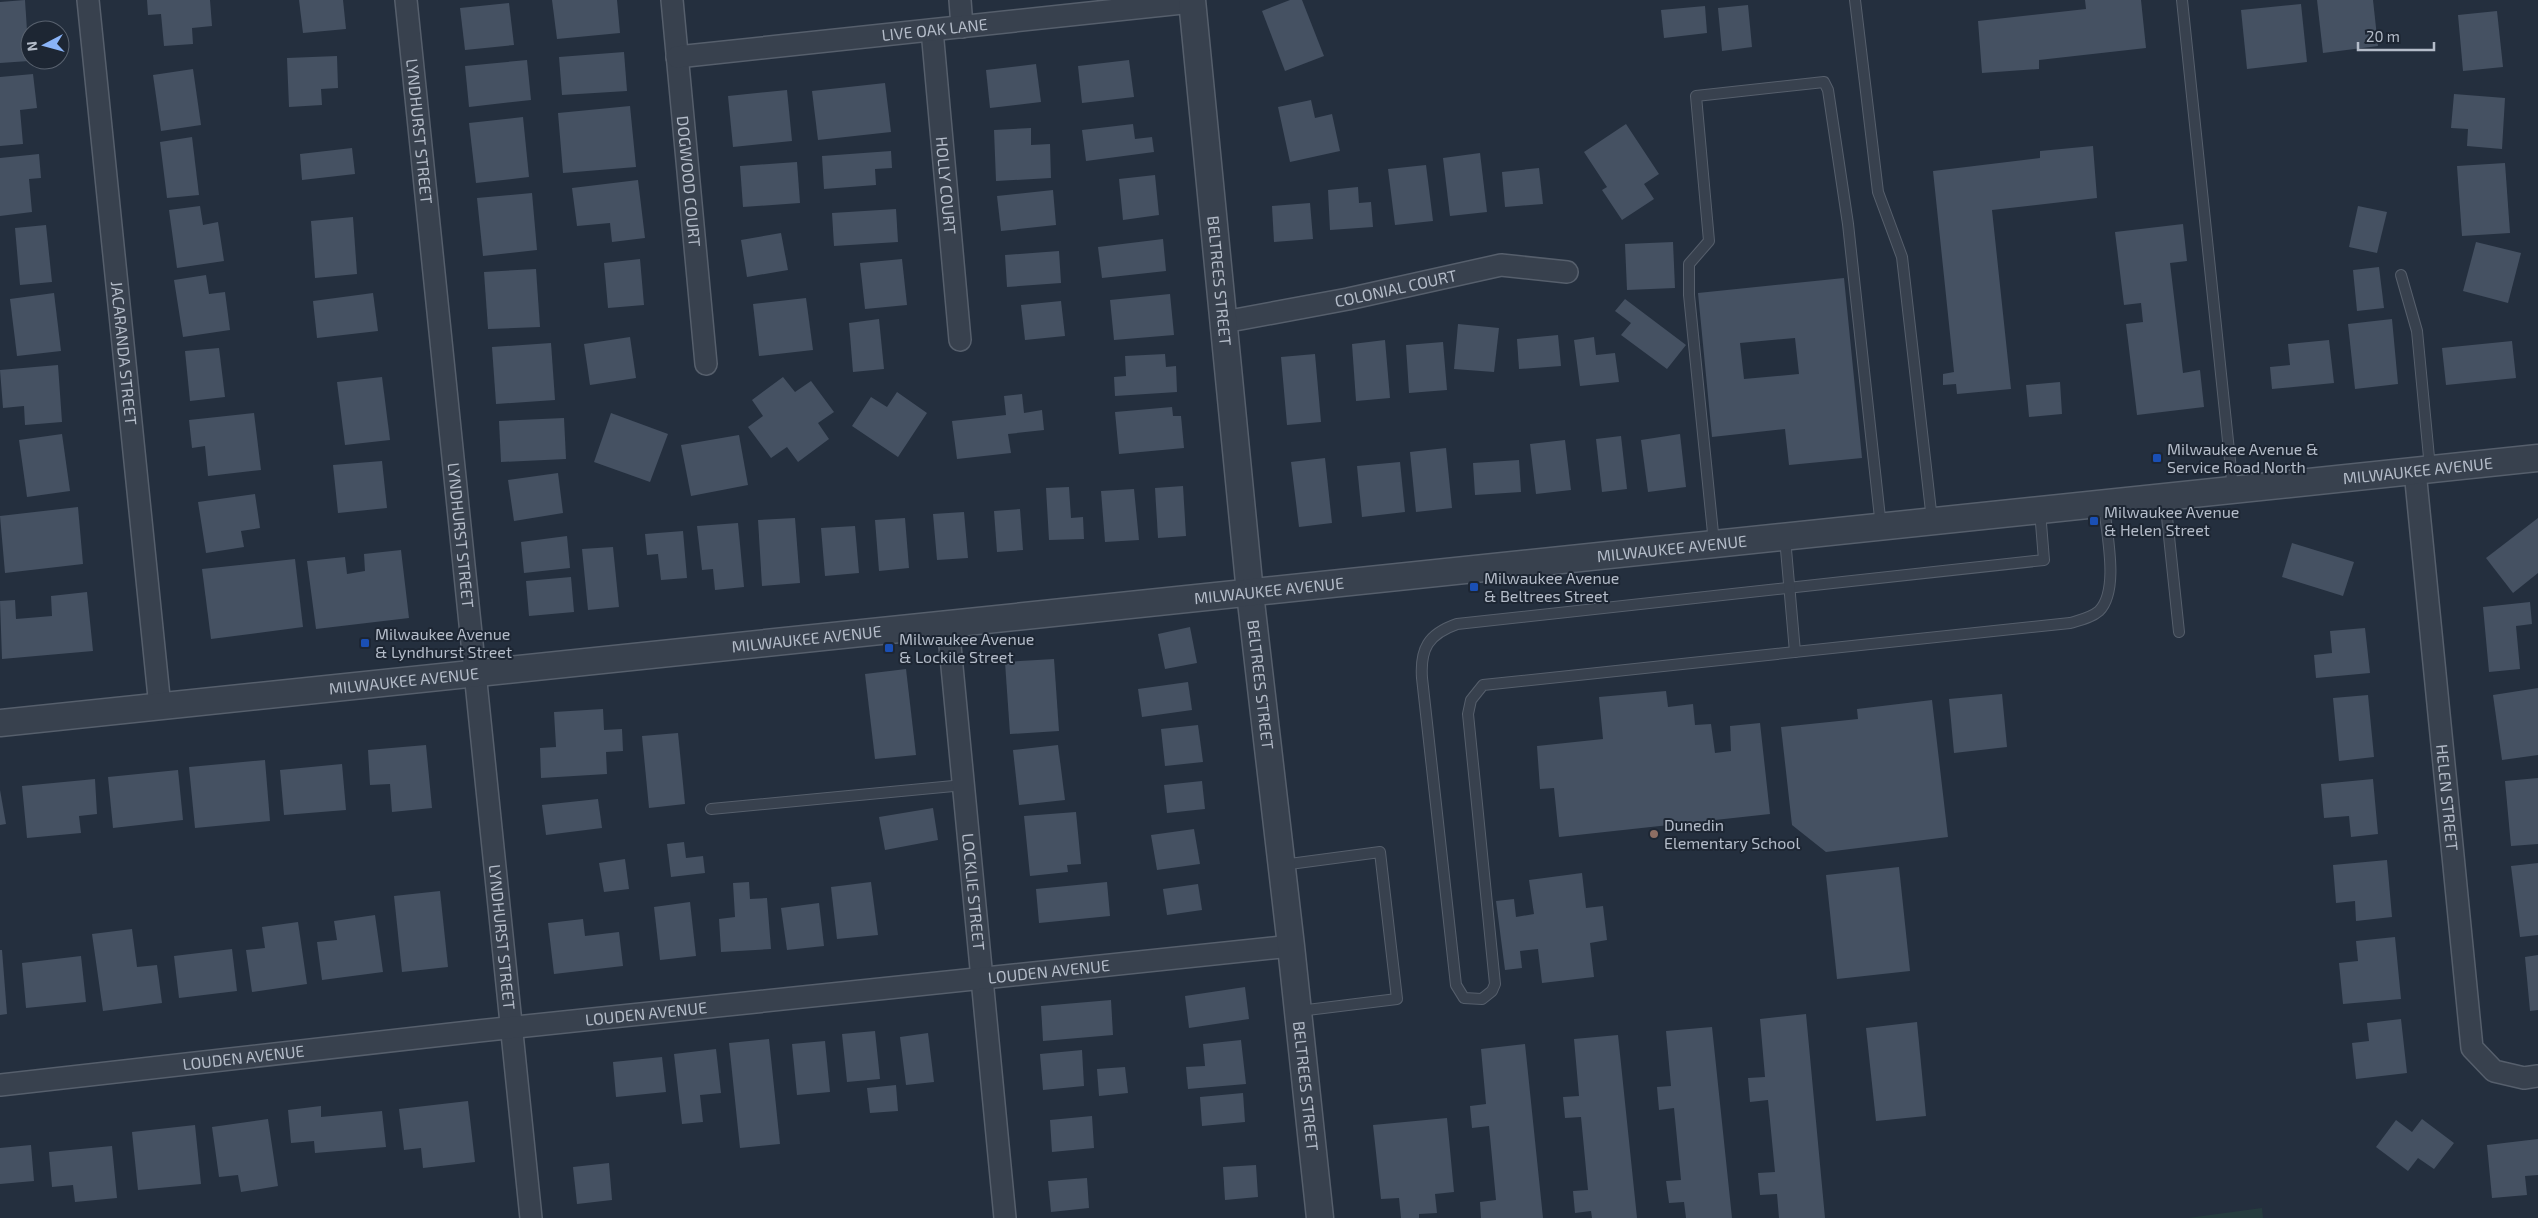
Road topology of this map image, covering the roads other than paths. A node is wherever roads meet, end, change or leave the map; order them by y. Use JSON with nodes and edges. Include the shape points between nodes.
{"nodes":[{"id":1,"x":88,"y":0,"type":"edge"},
{"id":2,"x":406,"y":0,"type":"edge"},
{"id":3,"x":672,"y":0,"type":"edge"},
{"id":4,"x":960,"y":0,"type":"edge"},
{"id":5,"x":1855,"y":0,"type":"edge"},
{"id":6,"x":2182,"y":0,"type":"edge"},
{"id":7,"x":1192,"y":1,"type":"edge"},
{"id":8,"x":962,"y":27,"type":"junction"},
{"id":9,"x":932,"y":30,"type":"junction"},
{"id":10,"x":677,"y":57,"type":"junction"},
{"id":11,"x":1567,"y":272,"type":"dead end"},
{"id":12,"x":2401,"y":275,"type":"dead end"},
{"id":13,"x":1224,"y":322,"type":"junction"},
{"id":14,"x":960,"y":340,"type":"dead end"},
{"id":15,"x":706,"y":364,"type":"dead end"},
{"id":16,"x":2538,"y":458,"type":"edge"},
{"id":17,"x":2423,"y":470,"type":"junction"},
{"id":18,"x":2233,"y":490,"type":"junction"},
{"id":19,"x":2165,"y":497,"type":"junction"},
{"id":20,"x":2104,"y":503,"type":"junction"},
{"id":21,"x":2040,"y":510,"type":"junction"},
{"id":22,"x":1932,"y":522,"type":"junction"},
{"id":23,"x":1882,"y":527,"type":"junction"},
{"id":24,"x":1784,"y":537,"type":"junction"},
{"id":25,"x":1714,"y":544,"type":"junction"},
{"id":26,"x":1790,"y":587,"type":"junction"},
{"id":27,"x":1250,"y":593,"type":"junction"},
{"id":28,"x":948,"y":624,"type":"junction"},
{"id":29,"x":2179,"y":632,"type":"dead end"},
{"id":30,"x":1795,"y":652,"type":"junction"},
{"id":31,"x":473,"y":674,"type":"junction"},
{"id":32,"x":160,"y":707,"type":"junction"},
{"id":33,"x":0,"y":723,"type":"edge"},
{"id":34,"x":964,"y":785,"type":"junction"},
{"id":35,"x":711,"y":809,"type":"dead end"},
{"id":36,"x":1282,"y":865,"type":"junction"},
{"id":37,"x":1292,"y":946,"type":"junction"},
{"id":38,"x":984,"y":980,"type":"junction"},
{"id":39,"x":1298,"y":1011,"type":"junction"},
{"id":40,"x":512,"y":1027,"type":"junction"},
{"id":41,"x":2538,"y":1076,"type":"edge"},
{"id":42,"x":0,"y":1085,"type":"edge"},
{"id":43,"x":531,"y":1218,"type":"edge"},
{"id":44,"x":1005,"y":1218,"type":"edge"},
{"id":45,"x":1320,"y":1218,"type":"edge"}],
"edges":[{"from":1,"to":32,"type":"street","name":"JACARANDA STREET"},
{"from":2,"to":31,"type":"street","name":"LYNDHURST STREET"},
{"from":3,"to":10,"type":"street","name":"DOGWOOD COURT"},
{"from":4,"to":8,"type":"street"},
{"from":5,"to":22,"type":"lane","via":[[1878,192],[1902,256]]},
{"from":6,"to":18,"type":"lane"},
{"from":7,"to":8,"type":"street","name":"LIVE OAK LANE"},
{"from":7,"to":13,"type":"street","name":"BELTREES STREET"},
{"from":8,"to":9,"type":"street","name":"LIVE OAK LANE"},
{"from":9,"to":10,"type":"street","name":"LIVE OAK LANE"},
{"from":9,"to":14,"type":"street","name":"HOLLY COURT"},
{"from":10,"to":15,"type":"street","name":"DOGWOOD COURT"},
{"from":11,"to":13,"type":"street","name":"COLONIAL COURT","via":[[1501,265]]},
{"from":12,"to":17,"type":"lane","via":[[2417,331]]},
{"from":13,"to":27,"type":"street","name":"BELTREES STREET"},
{"from":16,"to":17,"type":"street","name":"MILWAUKEE AVENUE"},
{"from":17,"to":18,"type":"street","name":"MILWAUKEE AVENUE"},
{"from":17,"to":41,"type":"street","name":"HELEN STREET","via":[[2472,1048],[2494,1071],[2524,1078]]},
{"from":18,"to":19,"type":"street","name":"MILWAUKEE AVENUE"},
{"from":19,"to":20,"type":"street","name":"MILWAUKEE AVENUE"},
{"from":19,"to":29,"type":"lane"},
{"from":20,"to":21,"type":"street","name":"MILWAUKEE AVENUE"},
{"from":20,"to":30,"type":"lane","via":[[2111,586],[2098,611],[2086,618],[2070,623]]},
{"from":21,"to":22,"type":"street","name":"MILWAUKEE AVENUE"},
{"from":21,"to":26,"type":"lane","via":[[2044,560]]},
{"from":22,"to":23,"type":"street","name":"MILWAUKEE AVENUE"},
{"from":23,"to":24,"type":"street","name":"MILWAUKEE AVENUE"},
{"from":23,"to":25,"type":"lane","via":[[1848,224],[1828,90],[1824,82],[1696,96],[1709,241],[1689,264],[1689,295]]},
{"from":24,"to":25,"type":"street","name":"MILWAUKEE AVENUE"},
{"from":24,"to":26,"type":"lane"},
{"from":25,"to":27,"type":"street","name":"MILWAUKEE AVENUE"},
{"from":26,"to":30,"type":"lane"},
{"from":26,"to":30,"type":"lane","via":[[1457,624],[1433,636],[1424,648],[1421,669],[1456,985],[1464,998],[1482,999],[1495,984],[1468,714],[1471,700],[1483,685]]},
{"from":27,"to":28,"type":"street","name":"MILWAUKEE AVENUE"},
{"from":27,"to":36,"type":"street","name":"BELTREES STREET"},
{"from":28,"to":31,"type":"street","name":"MILWAUKEE AVENUE"},
{"from":28,"to":34,"type":"street","name":"LOCKLIE STREET"},
{"from":31,"to":32,"type":"street","name":"MILWAUKEE AVENUE"},
{"from":31,"to":40,"type":"street","name":"LYNDHURST STREET"},
{"from":32,"to":33,"type":"street","name":"MILWAUKEE AVENUE"},
{"from":34,"to":35,"type":"lane"},
{"from":34,"to":38,"type":"street","name":"LOCKLIE STREET"},
{"from":36,"to":37,"type":"street","name":"BELTREES STREET"},
{"from":36,"to":39,"type":"lane","via":[[1380,852],[1397,999]]},
{"from":37,"to":38,"type":"street","name":"LOUDEN AVENUE"},
{"from":37,"to":39,"type":"street","name":"BELTREES STREET"},
{"from":38,"to":40,"type":"street","name":"LOUDEN AVENUE"},
{"from":38,"to":44,"type":"street","name":"LOCKLIE STREET"},
{"from":39,"to":45,"type":"street","name":"BELTREES STREET"},
{"from":40,"to":42,"type":"street","name":"LOUDEN AVENUE"},
{"from":40,"to":43,"type":"street","name":"LYNDHURST STREET"}]}
